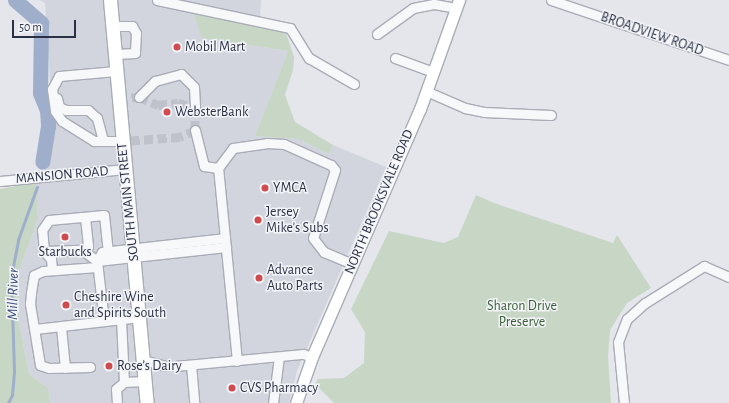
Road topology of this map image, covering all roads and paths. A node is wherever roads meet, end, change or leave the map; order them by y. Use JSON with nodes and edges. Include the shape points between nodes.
{"nodes":[{"id":1,"x":110,"y":0,"type":"edge"},
{"id":2,"x":157,"y":0,"type":"edge"},
{"id":3,"x":551,"y":0,"type":"edge"},
{"id":4,"x":182,"y":3,"type":"edge"},
{"id":5,"x":458,"y":4,"type":"edge"},
{"id":6,"x":113,"y":26,"type":"junction"},
{"id":7,"x":378,"y":34,"type":"dead end"},
{"id":8,"x":115,"y":54,"type":"junction"},
{"id":9,"x":395,"y":58,"type":"dead end"},
{"id":10,"x":729,"y":60,"type":"edge"},
{"id":11,"x":116,"y":71,"type":"junction"},
{"id":12,"x":433,"y":72,"type":"junction"},
{"id":13,"x":54,"y":81,"type":"junction"},
{"id":14,"x":354,"y":84,"type":"dead end"},
{"id":15,"x":426,"y":91,"type":"junction"},
{"id":16,"x":139,"y":97,"type":"dead end"},
{"id":17,"x":195,"y":106,"type":"dead end"},
{"id":18,"x":551,"y":115,"type":"dead end"},
{"id":19,"x":195,"y":130,"type":"dead end"},
{"id":20,"x":103,"y":140,"type":"junction"},
{"id":21,"x":122,"y":141,"type":"junction"},
{"id":22,"x":218,"y":168,"type":"junction"},
{"id":23,"x":125,"y":169,"type":"junction"},
{"id":24,"x":0,"y":180,"type":"edge"},
{"id":25,"x":85,"y":216,"type":"junction"},
{"id":26,"x":225,"y":242,"type":"junction"},
{"id":27,"x":44,"y":251,"type":"junction"},
{"id":28,"x":108,"y":251,"type":"junction"},
{"id":29,"x":86,"y":252,"type":"junction"},
{"id":30,"x":133,"y":252,"type":"junction"},
{"id":31,"x":97,"y":264,"type":"junction"},
{"id":32,"x":352,"y":264,"type":"junction"},
{"id":33,"x":52,"y":270,"type":"junction"},
{"id":34,"x":729,"y":276,"type":"edge"},
{"id":35,"x":140,"y":317,"type":"junction"},
{"id":36,"x":121,"y":319,"type":"junction"},
{"id":37,"x":104,"y":321,"type":"junction"},
{"id":38,"x":61,"y":327,"type":"junction"},
{"id":39,"x":35,"y":329,"type":"junction"},
{"id":40,"x":280,"y":357,"type":"junction"},
{"id":41,"x":312,"y":357,"type":"junction"},
{"id":42,"x":143,"y":360,"type":"junction"},
{"id":43,"x":237,"y":361,"type":"junction"},
{"id":44,"x":191,"y":365,"type":"junction"},
{"id":45,"x":90,"y":367,"type":"dead end"},
{"id":46,"x":65,"y":368,"type":"junction"},
{"id":47,"x":145,"y":381,"type":"junction"},
{"id":48,"x":124,"y":382,"type":"junction"},
{"id":49,"x":117,"y":403,"type":"edge"},
{"id":50,"x":147,"y":403,"type":"edge"},
{"id":51,"x":194,"y":403,"type":"edge"},
{"id":52,"x":273,"y":403,"type":"edge"},
{"id":53,"x":296,"y":403,"type":"edge"},
{"id":54,"x":624,"y":403,"type":"edge"}],
"edges":[{"from":1,"to":6,"type":"highway","name":"SOUTH MAIN STREET"},
{"from":2,"to":4,"type":"street"},
{"from":3,"to":10,"type":"street","name":"BROADVIEW ROAD"},
{"from":4,"to":14,"type":"street","via":[[290,28],[309,58]]},
{"from":5,"to":7,"type":"street","via":[[434,4],[413,8]]},
{"from":5,"to":12,"type":"main road","name":"NORTH BROOKSVALE ROAD"},
{"from":6,"to":8,"type":"highway","name":"SOUTH MAIN STREET"},
{"from":6,"to":8,"type":"street","via":[[132,26],[136,33],[135,53]]},
{"from":8,"to":11,"type":"highway","name":"SOUTH MAIN STREET"},
{"from":9,"to":12,"type":"street"},
{"from":11,"to":13,"type":"street","via":[[59,76]]},
{"from":11,"to":21,"type":"highway","name":"SOUTH MAIN STREET"},
{"from":12,"to":15,"type":"main road","name":"NORTH BROOKSVALE ROAD"},
{"from":13,"to":20,"type":"street","via":[[52,89],[55,111],[62,121],[94,141]]},
{"from":13,"to":20,"type":"street","via":[[59,107],[88,110],[98,118]]},
{"from":15,"to":18,"type":"street","via":[[465,108],[484,112]]},
{"from":15,"to":32,"type":"main road","name":"NORTH BROOKSVALE ROAD"},
{"from":16,"to":17,"type":"street","via":[[155,80],[181,74],[194,87]]},
{"from":19,"to":22,"type":"street","via":[[204,166]]},
{"from":20,"to":21,"type":"street"},
{"from":21,"to":23,"type":"highway","name":"SOUTH MAIN STREET"},
{"from":22,"to":26,"type":"street"},
{"from":22,"to":32,"type":"street","via":[[233,148],[267,143],[284,144],[331,165],[335,170],[313,238],[324,252]]},
{"from":23,"to":24,"type":"street","name":"MANSION ROAD"},
{"from":23,"to":30,"type":"highway","name":"SOUTH MAIN STREET"},
{"from":25,"to":27,"type":"street","via":[[49,220],[42,230]]},
{"from":25,"to":28,"type":"street","via":[[104,215]]},
{"from":25,"to":29,"type":"street","via":[[88,246]]},
{"from":26,"to":30,"type":"street"},
{"from":26,"to":43,"type":"street"},
{"from":27,"to":29,"type":"street"},
{"from":27,"to":33,"type":"street","via":[[51,259]]},
{"from":28,"to":30,"type":"street"},
{"from":28,"to":31,"type":"street","via":[[102,252]]},
{"from":29,"to":31,"type":"street"},
{"from":30,"to":31,"type":"street"},
{"from":30,"to":35,"type":"highway","name":"SOUTH MAIN STREET"},
{"from":31,"to":33,"type":"street"},
{"from":31,"to":37,"type":"street"},
{"from":32,"to":41,"type":"main road","name":"NORTH BROOKSVALE ROAD"},
{"from":33,"to":39,"type":"street","via":[[34,275],[30,304]]},
{"from":34,"to":54,"type":"street","via":[[704,266],[645,304],[627,319],[618,342]]},
{"from":35,"to":36,"type":"street"},
{"from":35,"to":42,"type":"highway","name":"SOUTH MAIN STREET"},
{"from":36,"to":37,"type":"street"},
{"from":36,"to":48,"type":"street"},
{"from":37,"to":38,"type":"street"},
{"from":38,"to":39,"type":"street"},
{"from":38,"to":46,"type":"street"},
{"from":39,"to":46,"type":"street","via":[[40,365]]},
{"from":40,"to":41,"type":"street","via":[[303,354]]},
{"from":40,"to":43,"type":"street"},
{"from":40,"to":52,"type":"street"},
{"from":41,"to":53,"type":"main road","name":"NORTH BROOKSVALE ROAD"},
{"from":42,"to":44,"type":"street","via":[[165,366]]},
{"from":42,"to":47,"type":"highway","name":"SOUTH MAIN STREET"},
{"from":43,"to":44,"type":"street"},
{"from":44,"to":51,"type":"street"},
{"from":45,"to":46,"type":"street"},
{"from":47,"to":48,"type":"street"},
{"from":47,"to":50,"type":"highway","name":"SOUTH MAIN STREET"},
{"from":48,"to":49,"type":"street","via":[[116,389]]}]}
